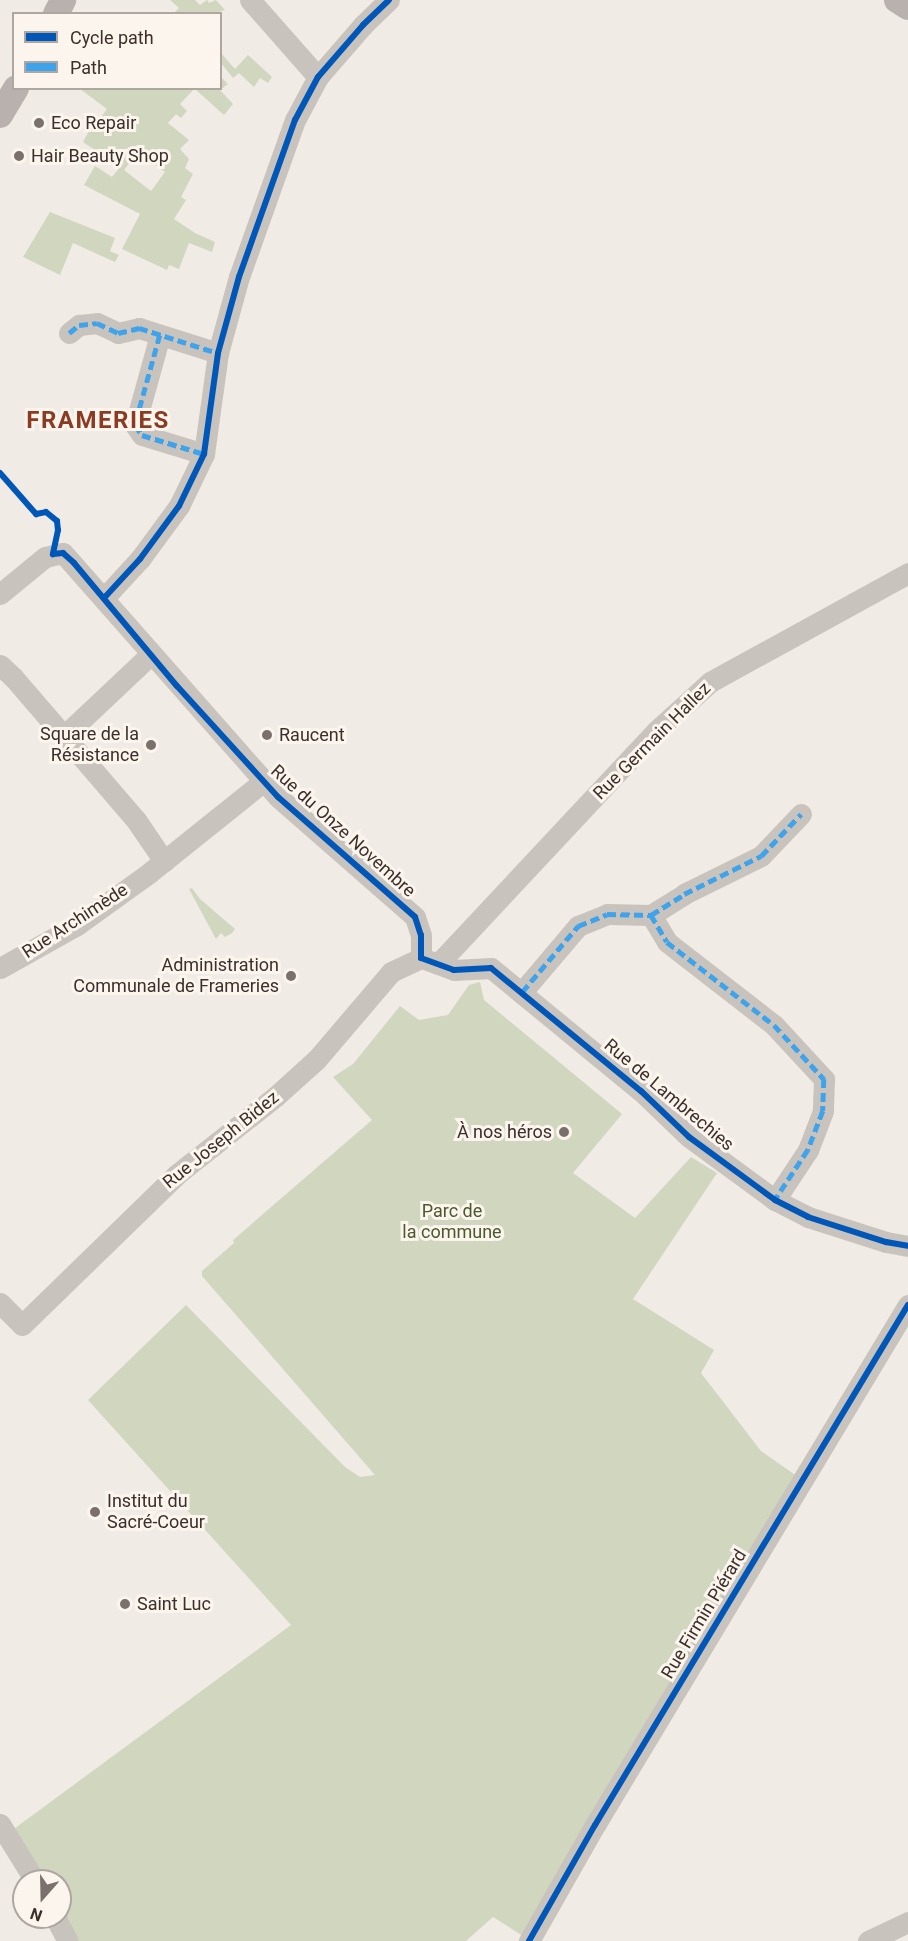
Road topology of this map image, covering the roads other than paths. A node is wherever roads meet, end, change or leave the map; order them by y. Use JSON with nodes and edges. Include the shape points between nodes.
{"nodes":[{"id":1,"x":250,"y":0,"type":"edge"},
{"id":2,"x":389,"y":0,"type":"edge"},
{"id":3,"x":897,"y":0,"type":"edge"},
{"id":4,"x":908,"y":7,"type":"edge"},
{"id":5,"x":318,"y":77,"type":"junction"},
{"id":6,"x":15,"y":90,"type":"edge"},
{"id":7,"x":0,"y":115,"type":"edge"},
{"id":8,"x":69,"y":333,"type":"dead end"},
{"id":9,"x":160,"y":335,"type":"junction"},
{"id":10,"x":218,"y":353,"type":"junction"},
{"id":11,"x":204,"y":454,"type":"junction"},
{"id":12,"x":908,"y":573,"type":"edge"},
{"id":13,"x":0,"y":594,"type":"edge"},
{"id":14,"x":105,"y":597,"type":"junction"},
{"id":15,"x":151,"y":654,"type":"junction"},
{"id":16,"x":0,"y":665,"type":"edge"},
{"id":17,"x":63,"y":737,"type":"junction"},
{"id":18,"x":264,"y":781,"type":"junction"},
{"id":19,"x":801,"y":814,"type":"dead end"},
{"id":20,"x":157,"y":867,"type":"junction"},
{"id":21,"x":651,"y":915,"type":"junction"},
{"id":22,"x":429,"y":961,"type":"junction"},
{"id":23,"x":0,"y":968,"type":"edge"},
{"id":24,"x":522,"y":992,"type":"junction"},
{"id":25,"x":775,"y":1200,"type":"junction"},
{"id":26,"x":908,"y":1246,"type":"edge"},
{"id":27,"x":0,"y":1303,"type":"edge"},
{"id":28,"x":908,"y":1305,"type":"edge"},
{"id":29,"x":0,"y":1824,"type":"edge"},
{"id":30,"x":28,"y":1869,"type":"edge"},
{"id":31,"x":908,"y":1922,"type":"edge"},
{"id":32,"x":529,"y":1941,"type":"edge"},
{"id":33,"x":868,"y":1941,"type":"edge"}],
"edges":[{"from":1,"to":5,"type":"street"},
{"from":2,"to":5,"type":"street"},
{"from":3,"to":4,"type":"main road"},
{"from":5,"to":10,"type":"street","via":[[292,129],[257,223]]},
{"from":6,"to":7,"type":"main road"},
{"from":8,"to":9,"type":"street","via":[[79,325],[97,323],[118,333],[139,328]]},
{"from":9,"to":10,"type":"street"},
{"from":9,"to":11,"type":"street","via":[[135,425],[142,435]]},
{"from":10,"to":11,"type":"street"},
{"from":11,"to":14,"type":"street","via":[[179,506],[140,559]]},
{"from":12,"to":22,"type":"street","name":"Rue Germain Hallez","via":[[710,681]]},
{"from":13,"to":14,"type":"street","name":"Rue du Onze Novembre","via":[[52,554],[63,553]]},
{"from":14,"to":15,"type":"street","name":"Rue du Onze Novembre"},
{"from":15,"to":17,"type":"street"},
{"from":15,"to":18,"type":"street","name":"Rue du Onze Novembre"},
{"from":16,"to":17,"type":"street"},
{"from":17,"to":20,"type":"street","via":[[135,820]]},
{"from":18,"to":20,"type":"street","name":"Rue Archimède"},
{"from":18,"to":22,"type":"street","name":"Rue du Onze Novembre","via":[[415,917]]},
{"from":19,"to":21,"type":"street","via":[[761,856]]},
{"from":20,"to":23,"type":"street","name":"Rue Archimède","via":[[77,925]]},
{"from":21,"to":24,"type":"street","via":[[607,914],[578,926]]},
{"from":21,"to":25,"type":"street","via":[[667,942],[774,1026],[824,1078],[823,1111],[808,1150]]},
{"from":22,"to":24,"type":"street","name":"Rue de Lambrechies","via":[[454,970],[491,968]]},
{"from":22,"to":27,"type":"street","name":"Rue Joseph Bidez","via":[[391,972],[316,1059],[176,1175],[22,1325]]},
{"from":24,"to":25,"type":"street","name":"Rue de Lambrechies","via":[[641,1091],[689,1137]]},
{"from":25,"to":26,"type":"street","name":"Rue de Lambrechies","via":[[808,1217]]},
{"from":28,"to":32,"type":"street","name":"Rue Firmin Piérard"},
{"from":29,"to":30,"type":"street"},
{"from":31,"to":33,"type":"street"}]}
